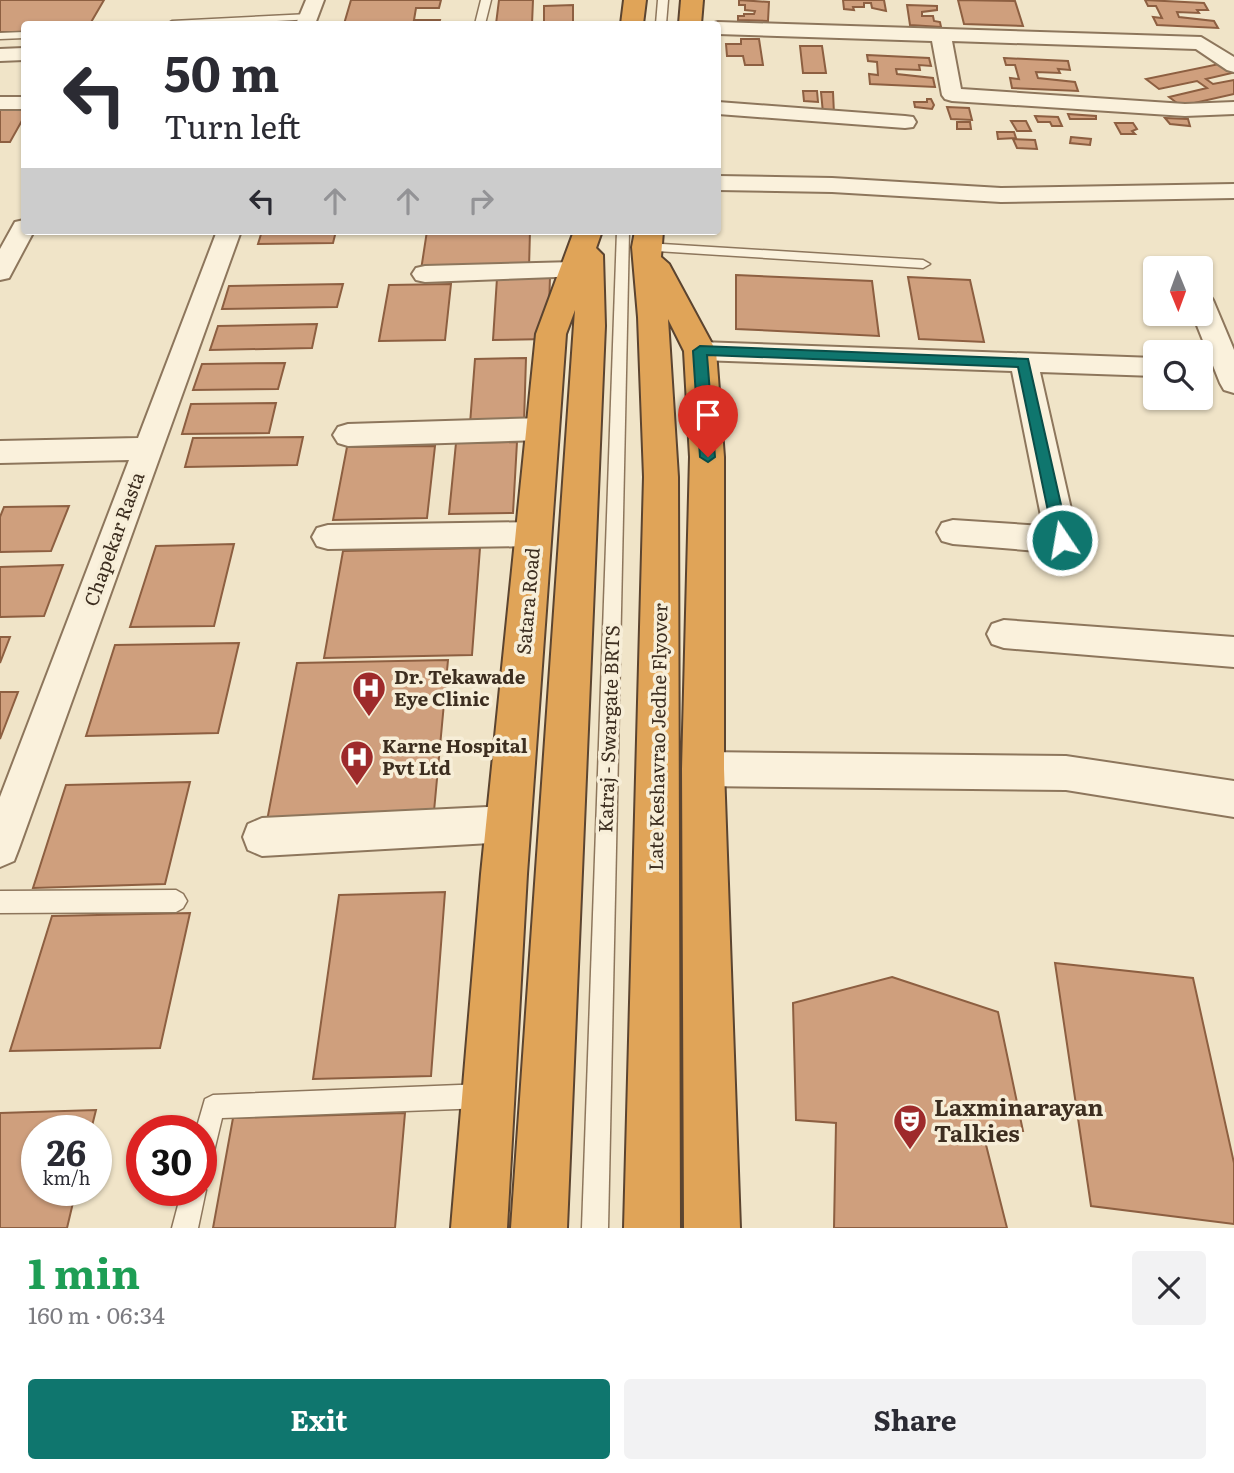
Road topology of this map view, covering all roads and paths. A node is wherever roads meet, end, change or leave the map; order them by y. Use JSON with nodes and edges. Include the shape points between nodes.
{"nodes":[{"id":1,"x":486,"y":0,"type":"edge"},
{"id":2,"x":635,"y":0,"type":"edge"},
{"id":3,"x":663,"y":0,"type":"edge"},
{"id":4,"x":692,"y":0,"type":"edge"},
{"id":5,"x":310,"y":14,"type":"edge"},
{"id":6,"x":213,"y":21,"type":"edge"},
{"id":7,"x":481,"y":21,"type":"edge"},
{"id":8,"x":632,"y":21,"type":"edge"},
{"id":9,"x":661,"y":21,"type":"edge"},
{"id":10,"x":690,"y":21,"type":"edge"},
{"id":11,"x":721,"y":28,"type":"edge"},
{"id":12,"x":21,"y":35,"type":"edge"},
{"id":13,"x":941,"y":35,"type":"junction"},
{"id":14,"x":0,"y":36,"type":"edge"},
{"id":15,"x":21,"y":54,"type":"edge"},
{"id":16,"x":0,"y":55,"type":"edge"},
{"id":17,"x":1234,"y":66,"type":"edge"},
{"id":18,"x":0,"y":103,"type":"edge"},
{"id":19,"x":21,"y":103,"type":"edge"},
{"id":20,"x":721,"y":108,"type":"edge"},
{"id":21,"x":1234,"y":108,"type":"edge"},
{"id":22,"x":905,"y":122,"type":"dead end"},
{"id":23,"x":721,"y":183,"type":"edge"},
{"id":24,"x":1234,"y":191,"type":"edge"},
{"id":25,"x":21,"y":233,"type":"edge"},
{"id":26,"x":228,"y":235,"type":"edge"},
{"id":27,"x":587,"y":235,"type":"edge"},
{"id":28,"x":588,"y":235,"type":"edge"},
{"id":29,"x":640,"y":236,"type":"edge"},
{"id":30,"x":923,"y":264,"type":"dead end"},
{"id":31,"x":574,"y":270,"type":"junction"},
{"id":32,"x":0,"y":272,"type":"edge"},
{"id":33,"x":425,"y":274,"type":"dead end"},
{"id":34,"x":1211,"y":326,"type":"edge"},
{"id":35,"x":700,"y":351,"type":"junction"},
{"id":36,"x":1024,"y":362,"type":"junction"},
{"id":37,"x":1143,"y":367,"type":"edge"},
{"id":38,"x":1213,"y":371,"type":"edge"},
{"id":39,"x":1232,"y":374,"type":"edge"},
{"id":40,"x":543,"y":429,"type":"junction"},
{"id":41,"x":348,"y":435,"type":"dead end"},
{"id":42,"x":148,"y":449,"type":"junction"},
{"id":43,"x":0,"y":452,"type":"edge"},
{"id":44,"x":953,"y":532,"type":"dead end"},
{"id":45,"x":534,"y":534,"type":"junction"},
{"id":46,"x":328,"y":537,"type":"dead end"},
{"id":47,"x":1004,"y":634,"type":"dead end"},
{"id":48,"x":1234,"y":652,"type":"edge"},
{"id":49,"x":703,"y":769,"type":"junction"},
{"id":50,"x":1234,"y":799,"type":"edge"},
{"id":51,"x":508,"y":824,"type":"junction"},
{"id":52,"x":262,"y":837,"type":"dead end"},
{"id":53,"x":0,"y":848,"type":"edge"},
{"id":54,"x":176,"y":901,"type":"dead end"},
{"id":55,"x":0,"y":902,"type":"edge"},
{"id":56,"x":487,"y":1096,"type":"junction"},
{"id":57,"x":212,"y":1115,"type":"edge"},
{"id":58,"x":190,"y":1206,"type":"edge"},
{"id":59,"x":185,"y":1228,"type":"edge"},
{"id":60,"x":479,"y":1228,"type":"edge"},
{"id":61,"x":539,"y":1228,"type":"edge"},
{"id":62,"x":595,"y":1228,"type":"edge"},
{"id":63,"x":652,"y":1228,"type":"edge"},
{"id":64,"x":712,"y":1228,"type":"edge"}],
"edges":[{"from":1,"to":7,"type":"lane"},
{"from":2,"to":8,"type":"highway"},
{"from":3,"to":9,"type":"lane"},
{"from":4,"to":10,"type":"highway"},
{"from":5,"to":6,"type":"lane"},
{"from":11,"to":13,"type":"street"},
{"from":12,"to":14,"type":"lane"},
{"from":13,"to":17,"type":"street","via":[[1202,43]]},
{"from":13,"to":21,"type":"street","via":[[952,94],[1185,110]]},
{"from":15,"to":16,"type":"street"},
{"from":18,"to":19,"type":"street"},
{"from":20,"to":22,"type":"street"},
{"from":23,"to":24,"type":"street","via":[[1001,195]]},
{"from":25,"to":32,"type":"street"},
{"from":26,"to":42,"type":"street","name":"Chapekar Rasta"},
{"from":27,"to":31,"type":"highway","name":"Satara Road"},
{"from":28,"to":61,"type":"highway","via":[[590,326]]},
{"from":29,"to":30,"type":"lane"},
{"from":29,"to":35,"type":"highway"},
{"from":29,"to":62,"type":"lane","name":"Katraj - Swargate BRTS"},
{"from":29,"to":63,"type":"highway","name":"Late Keshavrao Jedhe Flyover","via":[[653,317],[662,477]]},
{"from":31,"to":33,"type":"street"},
{"from":31,"to":40,"type":"highway","name":"Satara Road","via":[[551,334]]},
{"from":34,"to":39,"type":"street"},
{"from":35,"to":36,"type":"street"},
{"from":35,"to":49,"type":"highway","via":[[708,457]]},
{"from":36,"to":37,"type":"street"},
{"from":36,"to":44,"type":"street","via":[[1062,540]]},
{"from":38,"to":39,"type":"street"},
{"from":40,"to":41,"type":"street"},
{"from":40,"to":45,"type":"highway","name":"Satara Road"},
{"from":42,"to":43,"type":"street"},
{"from":42,"to":53,"type":"street","name":"Chapekar Rasta"},
{"from":45,"to":46,"type":"street"},
{"from":45,"to":51,"type":"highway","name":"Satara Road"},
{"from":47,"to":48,"type":"street"},
{"from":49,"to":50,"type":"street","via":[[1066,773]]},
{"from":49,"to":64,"type":"highway"},
{"from":51,"to":52,"type":"street"},
{"from":51,"to":56,"type":"highway","name":"Satara Road"},
{"from":54,"to":55,"type":"lane"},
{"from":56,"to":57,"type":"lane","via":[[214,1107]]},
{"from":56,"to":60,"type":"highway","name":"Satara Road"},
{"from":58,"to":59,"type":"lane"}]}
